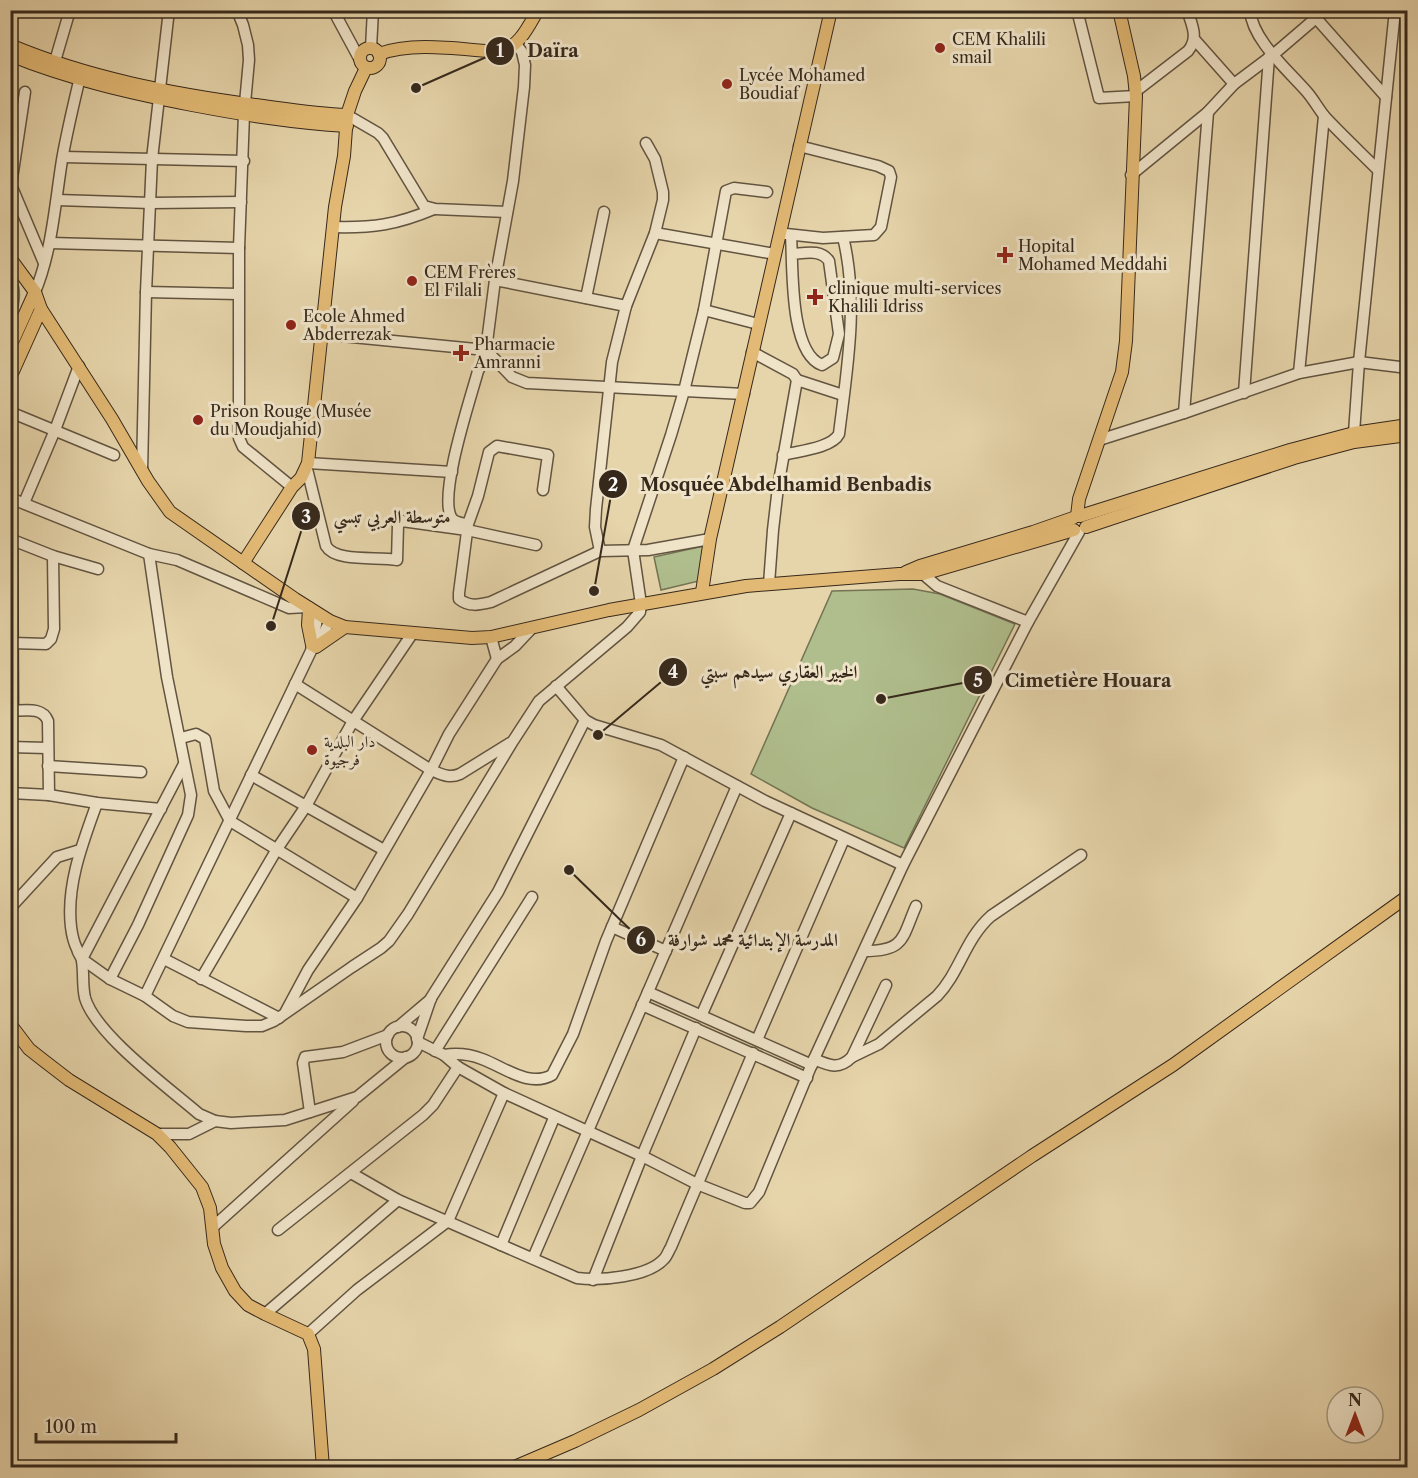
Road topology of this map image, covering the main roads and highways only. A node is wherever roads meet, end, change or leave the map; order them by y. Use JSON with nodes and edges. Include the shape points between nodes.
{"nodes":[{"id":1,"x":538,"y":10,"type":"edge"},
{"id":2,"x":831,"y":10,"type":"edge"},
{"id":3,"x":1119,"y":10,"type":"edge"},
{"id":4,"x":10,"y":45,"type":"edge"},
{"id":5,"x":375,"y":51,"type":"junction"},
{"id":6,"x":10,"y":55,"type":"edge"},
{"id":7,"x":363,"y":64,"type":"junction"},
{"id":8,"x":54,"y":66,"type":"junction"},
{"id":9,"x":347,"y":120,"type":"junction"},
{"id":10,"x":10,"y":258,"type":"edge"},
{"id":11,"x":34,"y":292,"type":"junction"},
{"id":12,"x":41,"y":309,"type":"junction"},
{"id":13,"x":10,"y":346,"type":"edge"},
{"id":14,"x":10,"y":378,"type":"edge"},
{"id":15,"x":1407,"y":425,"type":"edge"},
{"id":16,"x":1407,"y":435,"type":"edge"},
{"id":17,"x":1078,"y":523,"type":"junction"},
{"id":18,"x":243,"y":563,"type":"junction"},
{"id":19,"x":702,"y":592,"type":"junction"},
{"id":20,"x":311,"y":610,"type":"junction"},
{"id":21,"x":345,"y":627,"type":"junction"},
{"id":22,"x":1407,"y":896,"type":"edge"},
{"id":23,"x":10,"y":1024,"type":"edge"},
{"id":24,"x":323,"y":1467,"type":"edge"},
{"id":25,"x":512,"y":1467,"type":"edge"}],
"edges":[{"from":1,"to":5,"type":"main road","via":[[516,44],[500,51],[410,47]]},
{"from":2,"to":19,"type":"main road","via":[[799,146],[786,234],[775,254],[758,324],[710,539]]},
{"from":3,"to":17,"type":"main road","via":[[1136,94],[1126,341],[1122,372],[1079,499]]},
{"from":4,"to":8,"type":"main road"},
{"from":5,"to":7,"type":"main road","via":[[363,50]]},
{"from":5,"to":7,"type":"main road","via":[[378,64],[373,68]]},
{"from":6,"to":8,"type":"main road"},
{"from":7,"to":9,"type":"main road"},
{"from":8,"to":9,"type":"main road","via":[[158,93],[245,109],[285,122]]},
{"from":9,"to":18,"type":"main road","via":[[307,466]]},
{"from":10,"to":11,"type":"main road"},
{"from":11,"to":12,"type":"main road"},
{"from":11,"to":13,"type":"main road"},
{"from":12,"to":14,"type":"main road"},
{"from":12,"to":18,"type":"main road","via":[[170,512]]},
{"from":15,"to":17,"type":"main road","via":[[1354,433],[1290,450]]},
{"from":16,"to":17,"type":"main road","via":[[1354,442],[1294,458]]},
{"from":17,"to":19,"type":"main road","via":[[1033,532],[922,570]]},
{"from":18,"to":20,"type":"main road"},
{"from":19,"to":21,"type":"main road","via":[[491,637]]},
{"from":20,"to":21,"type":"main road"},
{"from":20,"to":21,"type":"main road","via":[[308,625],[313,648]]},
{"from":22,"to":25,"type":"main road","via":[[1173,1065],[780,1327],[639,1410]]},
{"from":23,"to":24,"type":"main road","via":[[29,1049],[69,1080],[157,1134],[202,1186],[210,1208],[214,1244],[235,1291],[248,1305],[308,1334],[314,1349]]}]}
